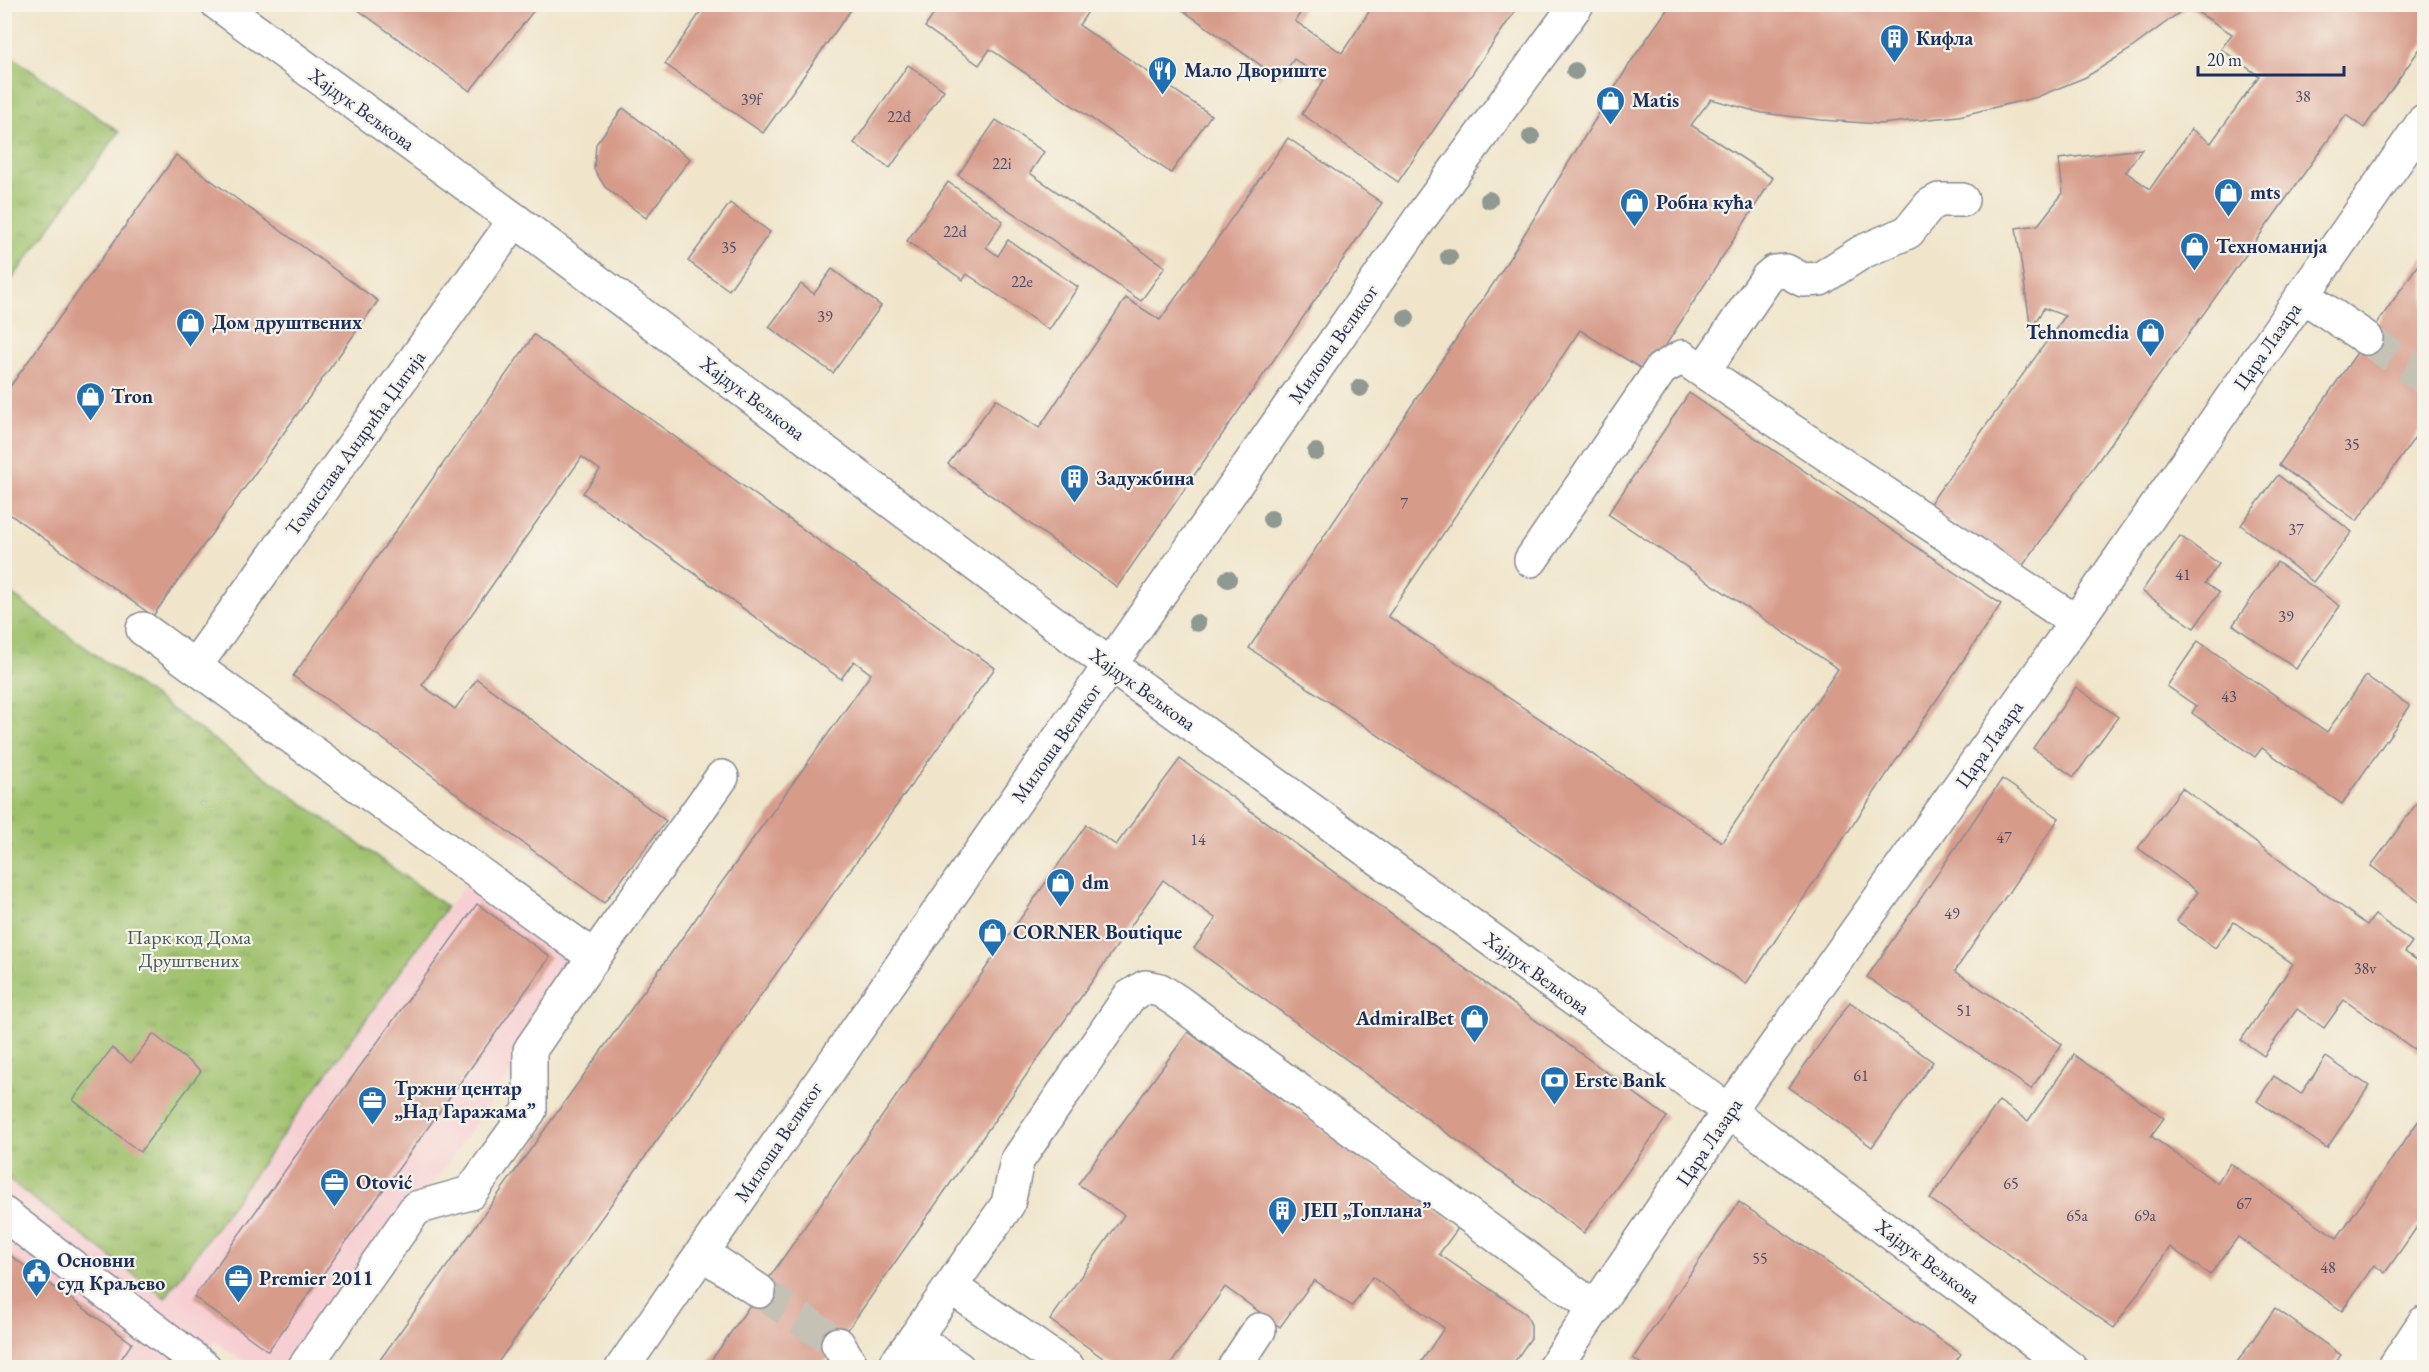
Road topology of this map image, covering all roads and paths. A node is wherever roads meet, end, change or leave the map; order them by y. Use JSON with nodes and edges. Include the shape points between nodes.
{"nodes":[{"id":1,"x":218,"y":4,"type":"edge"},
{"id":2,"x":1577,"y":4,"type":"edge"},
{"id":3,"x":2424,"y":122,"type":"edge"},
{"id":4,"x":1962,"y":200,"type":"dead end"},
{"id":5,"x":515,"y":220,"type":"junction"},
{"id":6,"x":2302,"y":295,"type":"junction"},
{"id":7,"x":2366,"y":339,"type":"tunnel mouth"},
{"id":8,"x":1704,"y":370,"type":"junction"},
{"id":9,"x":1531,"y":560,"type":"dead end"},
{"id":10,"x":2076,"y":622,"type":"junction"},
{"id":11,"x":143,"y":629,"type":"dead end"},
{"id":12,"x":1110,"y":665,"type":"junction"},
{"id":13,"x":195,"y":666,"type":"junction"},
{"id":14,"x":722,"y":777,"type":"dead end"},
{"id":15,"x":594,"y":957,"type":"junction"},
{"id":16,"x":1729,"y":1111,"type":"junction"},
{"id":17,"x":4,"y":1214,"type":"edge"},
{"id":18,"x":702,"y":1253,"type":"junction"},
{"id":19,"x":951,"y":1287,"type":"junction"},
{"id":20,"x":759,"y":1291,"type":"tunnel mouth"},
{"id":21,"x":1595,"y":1308,"type":"junction"},
{"id":22,"x":2424,"y":1323,"type":"edge"},
{"id":23,"x":1259,"y":1330,"type":"dead end"},
{"id":24,"x":915,"y":1338,"type":"junction"},
{"id":25,"x":205,"y":1368,"type":"edge"},
{"id":26,"x":304,"y":1368,"type":"edge"},
{"id":27,"x":622,"y":1368,"type":"edge"},
{"id":28,"x":893,"y":1368,"type":"edge"},
{"id":29,"x":958,"y":1368,"type":"edge"},
{"id":30,"x":1068,"y":1368,"type":"edge"},
{"id":31,"x":1234,"y":1368,"type":"edge"},
{"id":32,"x":1554,"y":1368,"type":"edge"},
{"id":33,"x":2070,"y":1368,"type":"edge"},
{"id":34,"x":2394,"y":1368,"type":"edge"}],
"edges":[{"from":1,"to":5,"type":"street","name":"Хајдук Вељкова"},
{"from":2,"to":12,"type":"street","name":"Милоша Великог","via":[[1424,213]]},
{"from":3,"to":6,"type":"street","name":"Цара Лазара"},
{"from":4,"to":8,"type":"street","via":[[1939,200],[1930,205],[1908,232],[1862,252],[1820,279],[1803,280],[1786,271],[1774,272]]},
{"from":5,"to":12,"type":"street","name":"Хајдук Вељкова"},
{"from":5,"to":13,"type":"street","name":"Томислава Андрића Џигија"},
{"from":6,"to":7,"type":"street"},
{"from":6,"to":10,"type":"street","name":"Цара Лазара"},
{"from":8,"to":9,"type":"street","via":[[1682,357],[1661,369]]},
{"from":8,"to":10,"type":"street"},
{"from":10,"to":16,"type":"street","name":"Цара Лазара"},
{"from":11,"to":13,"type":"street"},
{"from":12,"to":16,"type":"street","name":"Хајдук Вељкова"},
{"from":12,"to":18,"type":"street","name":"Милоша Великог"},
{"from":13,"to":15,"type":"street"},
{"from":14,"to":15,"type":"street"},
{"from":15,"to":26,"type":"street","via":[[530,1050],[530,1110],[470,1193],[416,1208]]},
{"from":16,"to":21,"type":"street","name":"Цара Лазара"},
{"from":16,"to":33,"type":"street","name":"Хајдук Вељкова"},
{"from":17,"to":25,"type":"street"},
{"from":18,"to":20,"type":"street"},
{"from":18,"to":27,"type":"street","name":"Милоша Великог"},
{"from":19,"to":21,"type":"street","via":[[1008,1204],[1017,1161],[1129,997],[1145,987],[1160,990],[1177,1001]]},
{"from":19,"to":24,"type":"street"},
{"from":19,"to":30,"type":"street"},
{"from":21,"to":32,"type":"street","name":"Цара Лазара"},
{"from":22,"to":34,"type":"street"},
{"from":23,"to":31,"type":"street"},
{"from":24,"to":28,"type":"street"},
{"from":24,"to":29,"type":"street"}]}
